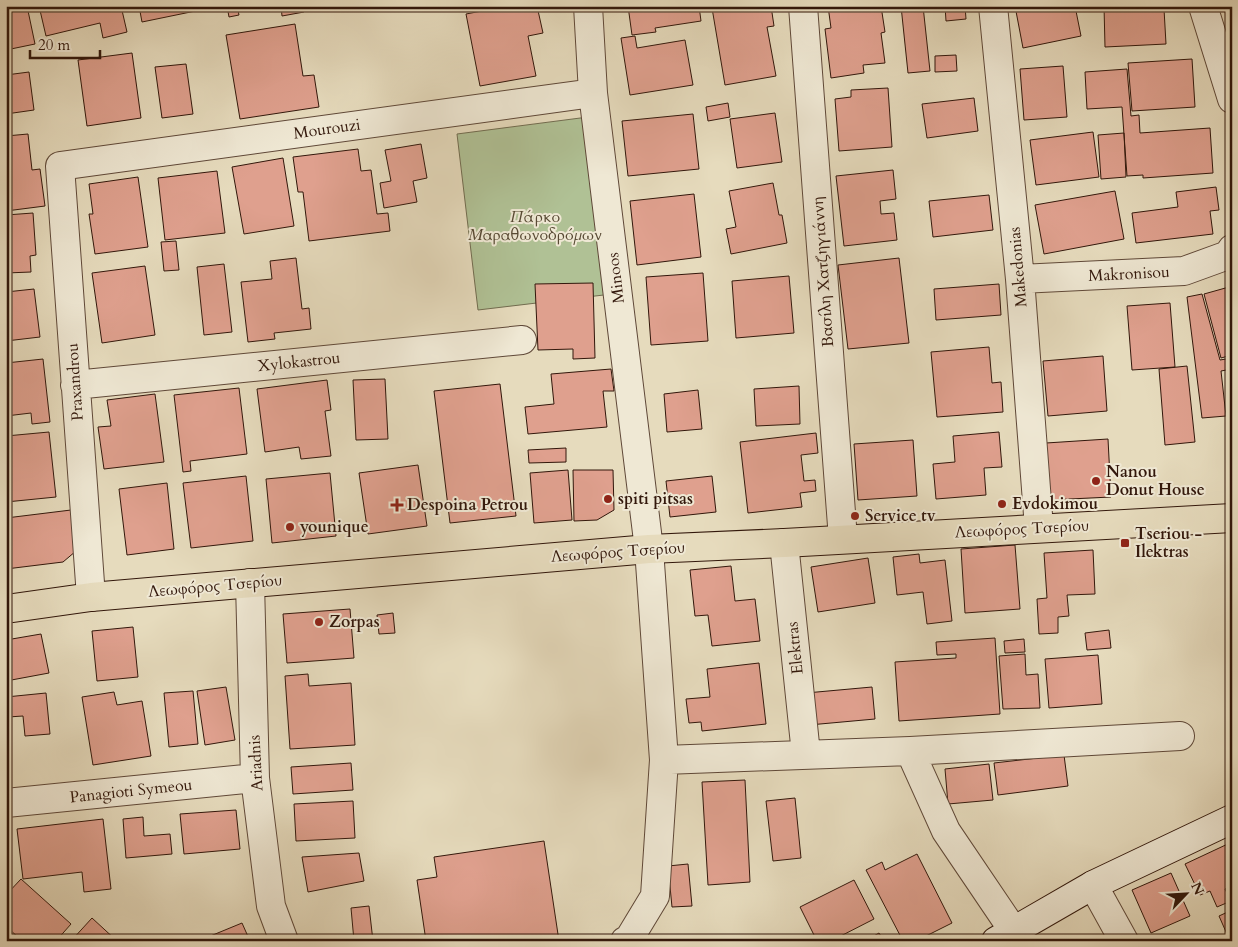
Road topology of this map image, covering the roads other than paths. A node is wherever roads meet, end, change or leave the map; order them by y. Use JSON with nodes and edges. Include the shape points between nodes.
{"nodes":[{"id":1,"x":588,"y":6,"type":"edge"},
{"id":2,"x":803,"y":6,"type":"edge"},
{"id":3,"x":993,"y":6,"type":"edge"},
{"id":4,"x":1203,"y":6,"type":"edge"},
{"id":5,"x":593,"y":93,"type":"junction"},
{"id":6,"x":1232,"y":99,"type":"edge"},
{"id":7,"x":60,"y":166,"type":"joint"},
{"id":8,"x":1232,"y":249,"type":"edge"},
{"id":9,"x":1020,"y":279,"type":"junction"},
{"id":10,"x":522,"y":340,"type":"dead end"},
{"id":11,"x":75,"y":385,"type":"junction"},
{"id":12,"x":1232,"y":518,"type":"edge"},
{"id":13,"x":1039,"y":528,"type":"junction"},
{"id":14,"x":843,"y":538,"type":"junction"},
{"id":15,"x":784,"y":543,"type":"junction"},
{"id":16,"x":649,"y":549,"type":"junction"},
{"id":17,"x":250,"y":583,"type":"junction"},
{"id":18,"x":91,"y":597,"type":"junction"},
{"id":19,"x":6,"y":609,"type":"edge"},
{"id":20,"x":1180,"y":736,"type":"dead end"},
{"id":21,"x":910,"y":751,"type":"junction"},
{"id":22,"x":806,"y":754,"type":"junction"},
{"id":23,"x":664,"y":760,"type":"junction"},
{"id":24,"x":255,"y":778,"type":"junction"},
{"id":25,"x":6,"y":803,"type":"edge"},
{"id":26,"x":1232,"y":819,"type":"edge"},
{"id":27,"x":1092,"y":885,"type":"junction"},
{"id":28,"x":1005,"y":935,"type":"edge"},
{"id":29,"x":284,"y":941,"type":"edge"},
{"id":30,"x":624,"y":941,"type":"edge"},
{"id":31,"x":1124,"y":941,"type":"edge"}],
"edges":[{"from":1,"to":5,"type":"street","name":"Minoos"},
{"from":2,"to":14,"type":"street","name":"Βασίλη Χατζηγιάννη"},
{"from":3,"to":9,"type":"street","name":"Makedonias"},
{"from":4,"to":6,"type":"street"},
{"from":5,"to":7,"type":"street","name":"Mourouzi"},
{"from":5,"to":16,"type":"street","name":"Minoos"},
{"from":7,"to":11,"type":"street","name":"Praxandrou"},
{"from":8,"to":9,"type":"street","name":"Makronisou","via":[[1228,255],[1184,271]]},
{"from":9,"to":13,"type":"street","name":"Makedonias"},
{"from":10,"to":11,"type":"street","name":"Xylokastrou"},
{"from":11,"to":18,"type":"street","name":"Praxandrou"},
{"from":12,"to":13,"type":"main road","name":"Λεωφόρος Τσερίου"},
{"from":13,"to":14,"type":"main road","name":"Λεωφόρος Τσερίου"},
{"from":14,"to":15,"type":"main road","name":"Λεωφόρος Τσερίου"},
{"from":15,"to":16,"type":"main road","name":"Λεωφόρος Τσερίου"},
{"from":15,"to":22,"type":"street","name":"Elektras"},
{"from":16,"to":17,"type":"main road","name":"Λεωφόρος Τσερίου"},
{"from":16,"to":23,"type":"street","name":"Minoos"},
{"from":17,"to":18,"type":"main road","name":"Λεωφόρος Τσερίου"},
{"from":17,"to":24,"type":"street","name":"Ariadnis"},
{"from":18,"to":19,"type":"main road","name":"Λεωφόρος Τσερίου"},
{"from":20,"to":21,"type":"street"},
{"from":21,"to":22,"type":"street"},
{"from":21,"to":28,"type":"street","via":[[946,831]]},
{"from":22,"to":23,"type":"street"},
{"from":23,"to":30,"type":"street","name":"Minoos","via":[[655,896]]},
{"from":24,"to":25,"type":"street","name":"Panagioti Symeou"},
{"from":24,"to":29,"type":"street","name":"Ariadnis","via":[[271,906]]},
{"from":26,"to":27,"type":"street"},
{"from":27,"to":28,"type":"street"},
{"from":27,"to":31,"type":"street"}]}
